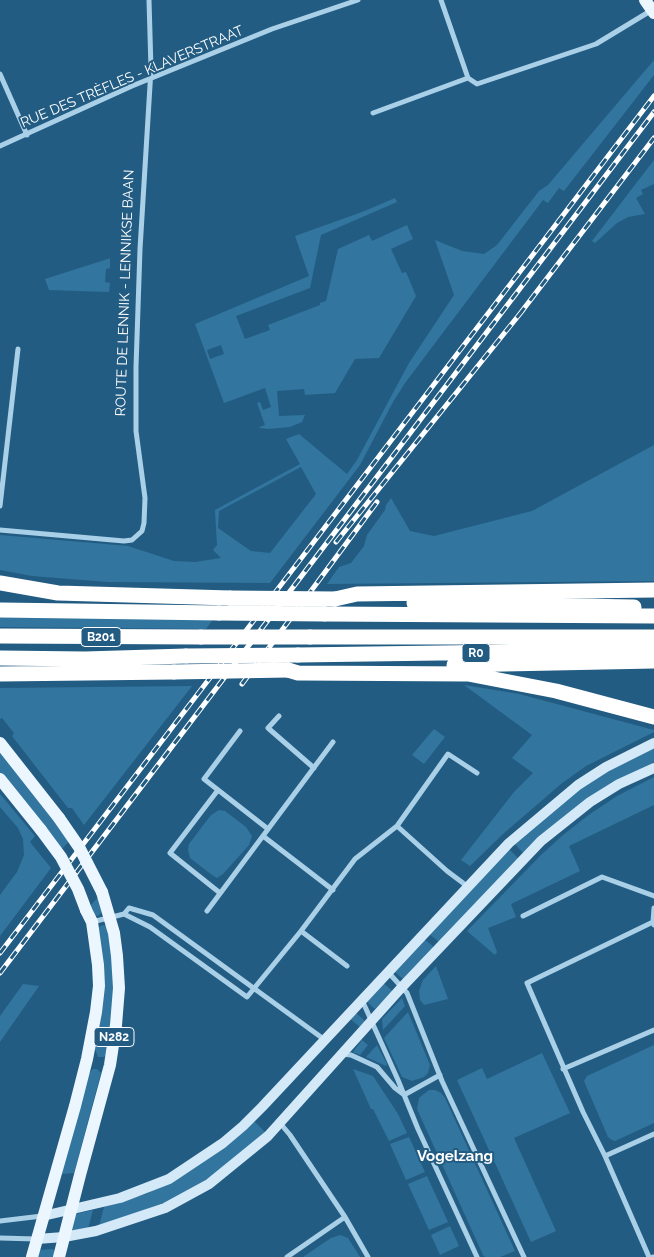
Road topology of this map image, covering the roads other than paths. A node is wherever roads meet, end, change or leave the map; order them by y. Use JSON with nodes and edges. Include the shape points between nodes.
{"nodes":[{"id":1,"x":149,"y":0,"type":"edge"},
{"id":2,"x":358,"y":0,"type":"edge"},
{"id":3,"x":441,"y":0,"type":"edge"},
{"id":4,"x":650,"y":8,"type":"edge"},
{"id":5,"x":0,"y":74,"type":"edge"},
{"id":6,"x":468,"y":78,"type":"junction"},
{"id":7,"x":150,"y":79,"type":"junction"},
{"id":8,"x":373,"y":113,"type":"dead end"},
{"id":9,"x":27,"y":135,"type":"junction"},
{"id":10,"x":0,"y":146,"type":"edge"},
{"id":11,"x":18,"y":349,"type":"dead end"},
{"id":12,"x":0,"y":506,"type":"edge"},
{"id":13,"x":0,"y":530,"type":"edge"},
{"id":14,"x":0,"y":583,"type":"edge"},
{"id":15,"x":654,"y":590,"type":"edge"},
{"id":16,"x":336,"y":599,"type":"junction"},
{"id":17,"x":654,"y":607,"type":"edge"},
{"id":18,"x":0,"y":610,"type":"edge"},
{"id":19,"x":654,"y":616,"type":"edge"},
{"id":20,"x":0,"y":636,"type":"edge"},
{"id":21,"x":654,"y":637,"type":"edge"},
{"id":22,"x":654,"y":650,"type":"edge"},
{"id":23,"x":2,"y":658,"type":"edge"},
{"id":24,"x":654,"y":661,"type":"edge"},
{"id":25,"x":288,"y":670,"type":"junction"},
{"id":26,"x":2,"y":674,"type":"edge"},
{"id":27,"x":279,"y":716,"type":"dead end"},
{"id":28,"x":654,"y":717,"type":"edge"},
{"id":29,"x":240,"y":731,"type":"dead end"},
{"id":30,"x":333,"y":742,"type":"dead end"},
{"id":31,"x":0,"y":743,"type":"edge"},
{"id":32,"x":654,"y":743,"type":"edge"},
{"id":33,"x":314,"y":768,"type":"junction"},
{"id":34,"x":654,"y":768,"type":"edge"},
{"id":35,"x":477,"y":773,"type":"dead end"},
{"id":36,"x":0,"y":779,"type":"edge"},
{"id":37,"x":218,"y":790,"type":"junction"},
{"id":38,"x":397,"y":826,"type":"junction"},
{"id":39,"x":268,"y":829,"type":"junction"},
{"id":40,"x":263,"y":836,"type":"junction"},
{"id":41,"x":467,"y":886,"type":"junction"},
{"id":42,"x":333,"y":890,"type":"junction"},
{"id":43,"x":220,"y":893,"type":"junction"},
{"id":44,"x":654,"y":896,"type":"edge"},
{"id":45,"x":654,"y":908,"type":"edge"},
{"id":46,"x":206,"y":912,"type":"dead end"},
{"id":47,"x":124,"y":914,"type":"junction"},
{"id":48,"x":110,"y":916,"type":"junction"},
{"id":49,"x":523,"y":916,"type":"dead end"},
{"id":50,"x":92,"y":922,"type":"junction"},
{"id":51,"x":653,"y":924,"type":"edge"},
{"id":52,"x":301,"y":931,"type":"junction"},
{"id":53,"x":347,"y":966,"type":"dead end"},
{"id":54,"x":387,"y":972,"type":"junction"},
{"id":55,"x":402,"y":987,"type":"junction"},
{"id":56,"x":253,"y":988,"type":"junction"},
{"id":57,"x":362,"y":999,"type":"junction"},
{"id":58,"x":372,"y":1020,"type":"junction"},
{"id":59,"x":654,"y":1030,"type":"edge"},
{"id":60,"x":325,"y":1040,"type":"junction"},
{"id":61,"x":341,"y":1054,"type":"junction"},
{"id":62,"x":563,"y":1069,"type":"junction"},
{"id":63,"x":440,"y":1075,"type":"junction"},
{"id":64,"x":404,"y":1095,"type":"junction"},
{"id":65,"x":279,"y":1123,"type":"junction"},
{"id":66,"x":654,"y":1134,"type":"edge"},
{"id":67,"x":605,"y":1156,"type":"junction"},
{"id":68,"x":71,"y":1210,"type":"junction"},
{"id":69,"x":43,"y":1216,"type":"junction"},
{"id":70,"x":346,"y":1217,"type":"junction"},
{"id":71,"x":0,"y":1221,"type":"edge"},
{"id":72,"x":0,"y":1238,"type":"edge"},
{"id":73,"x":64,"y":1238,"type":"junction"},
{"id":74,"x":37,"y":1239,"type":"junction"},
{"id":75,"x":522,"y":1256,"type":"edge"},
{"id":76,"x":32,"y":1257,"type":"edge"},
{"id":77,"x":59,"y":1257,"type":"edge"},
{"id":78,"x":287,"y":1257,"type":"edge"},
{"id":79,"x":368,"y":1257,"type":"edge"},
{"id":80,"x":477,"y":1257,"type":"edge"},
{"id":81,"x":652,"y":1257,"type":"edge"}],
"edges":[{"from":1,"to":7,"type":"street","name":"ROUTE DE LENNIK - LENNIKSE BAAN"},
{"from":2,"to":7,"type":"street","name":"RUE DES TRÈFLES - KLAVERSTRAAT","via":[[272,29]]},
{"from":3,"to":6,"type":"street"},
{"from":4,"to":6,"type":"street","via":[[596,44],[476,84]]},
{"from":5,"to":9,"type":"street"},
{"from":6,"to":8,"type":"street"},
{"from":7,"to":9,"type":"street","name":"RUE DES TRÈFLES - KLAVERSTRAAT"},
{"from":7,"to":13,"type":"street","name":"ROUTE DE LENNIK - LENNIKSE BAAN","via":[[136,367],[136,431],[145,498],[142,531],[132,540],[124,541]]},
{"from":9,"to":10,"type":"street","name":"RUE DES TRÈFLES - KLAVERSTRAAT"},
{"from":11,"to":12,"type":"street"},
{"from":14,"to":16,"type":"highway","bridge":true,"via":[[58,593]]},
{"from":15,"to":16,"type":"highway","via":[[357,594]]},
{"from":16,"to":17,"type":"highway","via":[[364,603]]},
{"from":18,"to":19,"type":"highway","bridge":true},
{"from":20,"to":21,"type":"highway","number":"B201","bridge":true},
{"from":22,"to":23,"type":"highway","number":"R0","bridge":true},
{"from":24,"to":25,"type":"highway","via":[[299,667]]},
{"from":25,"to":26,"type":"highway","bridge":true},
{"from":25,"to":28,"type":"highway","via":[[298,673],[468,674],[556,691]]},
{"from":27,"to":33,"type":"street","via":[[268,728]]},
{"from":29,"to":37,"type":"street","via":[[204,779]]},
{"from":30,"to":33,"type":"street"},
{"from":31,"to":48,"type":"main road","number":"N282","bridge":true,"via":[[79,847],[102,892]]},
{"from":32,"to":41,"type":"street","via":[[578,785],[509,843]]},
{"from":33,"to":39,"type":"street"},
{"from":34,"to":55,"type":"street","via":[[590,802],[541,841]]},
{"from":35,"to":38,"type":"street","via":[[448,754]]},
{"from":36,"to":50,"type":"main road","number":"N282","bridge":true,"via":[[61,857]]},
{"from":37,"to":39,"type":"street"},
{"from":37,"to":43,"type":"street","via":[[170,853]]},
{"from":38,"to":41,"type":"street"},
{"from":38,"to":42,"type":"street","via":[[356,859]]},
{"from":39,"to":40,"type":"street"},
{"from":40,"to":42,"type":"street"},
{"from":40,"to":43,"type":"street"},
{"from":41,"to":54,"type":"street"},
{"from":42,"to":52,"type":"street"},
{"from":43,"to":46,"type":"street"},
{"from":44,"to":49,"type":"street","via":[[602,877]]},
{"from":45,"to":51,"type":"street"},
{"from":47,"to":48,"type":"street"},
{"from":47,"to":56,"type":"street","via":[[130,908],[153,915]]},
{"from":47,"to":56,"type":"street","via":[[150,927],[247,997]]},
{"from":48,"to":50,"type":"street"},
{"from":48,"to":68,"type":"main road","number":"N282","via":[[119,988],[116,1025],[110,1065]]},
{"from":50,"to":69,"type":"main road","number":"N282","via":[[99,986],[96,1012],[88,1059]]},
{"from":51,"to":62,"type":"street","via":[[526,983]]},
{"from":52,"to":53,"type":"street"},
{"from":52,"to":56,"type":"street"},
{"from":54,"to":55,"type":"street"},
{"from":54,"to":57,"type":"street"},
{"from":55,"to":58,"type":"street"},
{"from":55,"to":63,"type":"street"},
{"from":56,"to":60,"type":"street"},
{"from":57,"to":58,"type":"street"},
{"from":57,"to":60,"type":"street"},
{"from":58,"to":61,"type":"street"},
{"from":58,"to":64,"type":"street"},
{"from":59,"to":62,"type":"street"},
{"from":60,"to":68,"type":"street","via":[[223,1143],[169,1179],[120,1198]]},
{"from":61,"to":64,"type":"street","via":[[377,1067]]},
{"from":61,"to":65,"type":"street"},
{"from":62,"to":67,"type":"street"},
{"from":63,"to":64,"type":"street"},
{"from":63,"to":75,"type":"street"},
{"from":64,"to":80,"type":"street"},
{"from":65,"to":70,"type":"street"},
{"from":65,"to":73,"type":"street","via":[[256,1147],[209,1184],[165,1208]]},
{"from":66,"to":67,"type":"street"},
{"from":67,"to":81,"type":"street"},
{"from":68,"to":69,"type":"street"},
{"from":68,"to":73,"type":"main road","number":"N282"},
{"from":69,"to":71,"type":"street"},
{"from":69,"to":74,"type":"main road","number":"N282"},
{"from":70,"to":78,"type":"street"},
{"from":70,"to":79,"type":"street"},
{"from":72,"to":74,"type":"street"},
{"from":73,"to":74,"type":"street"},
{"from":73,"to":77,"type":"main road","number":"N282"},
{"from":74,"to":76,"type":"main road","number":"N282"}]}
